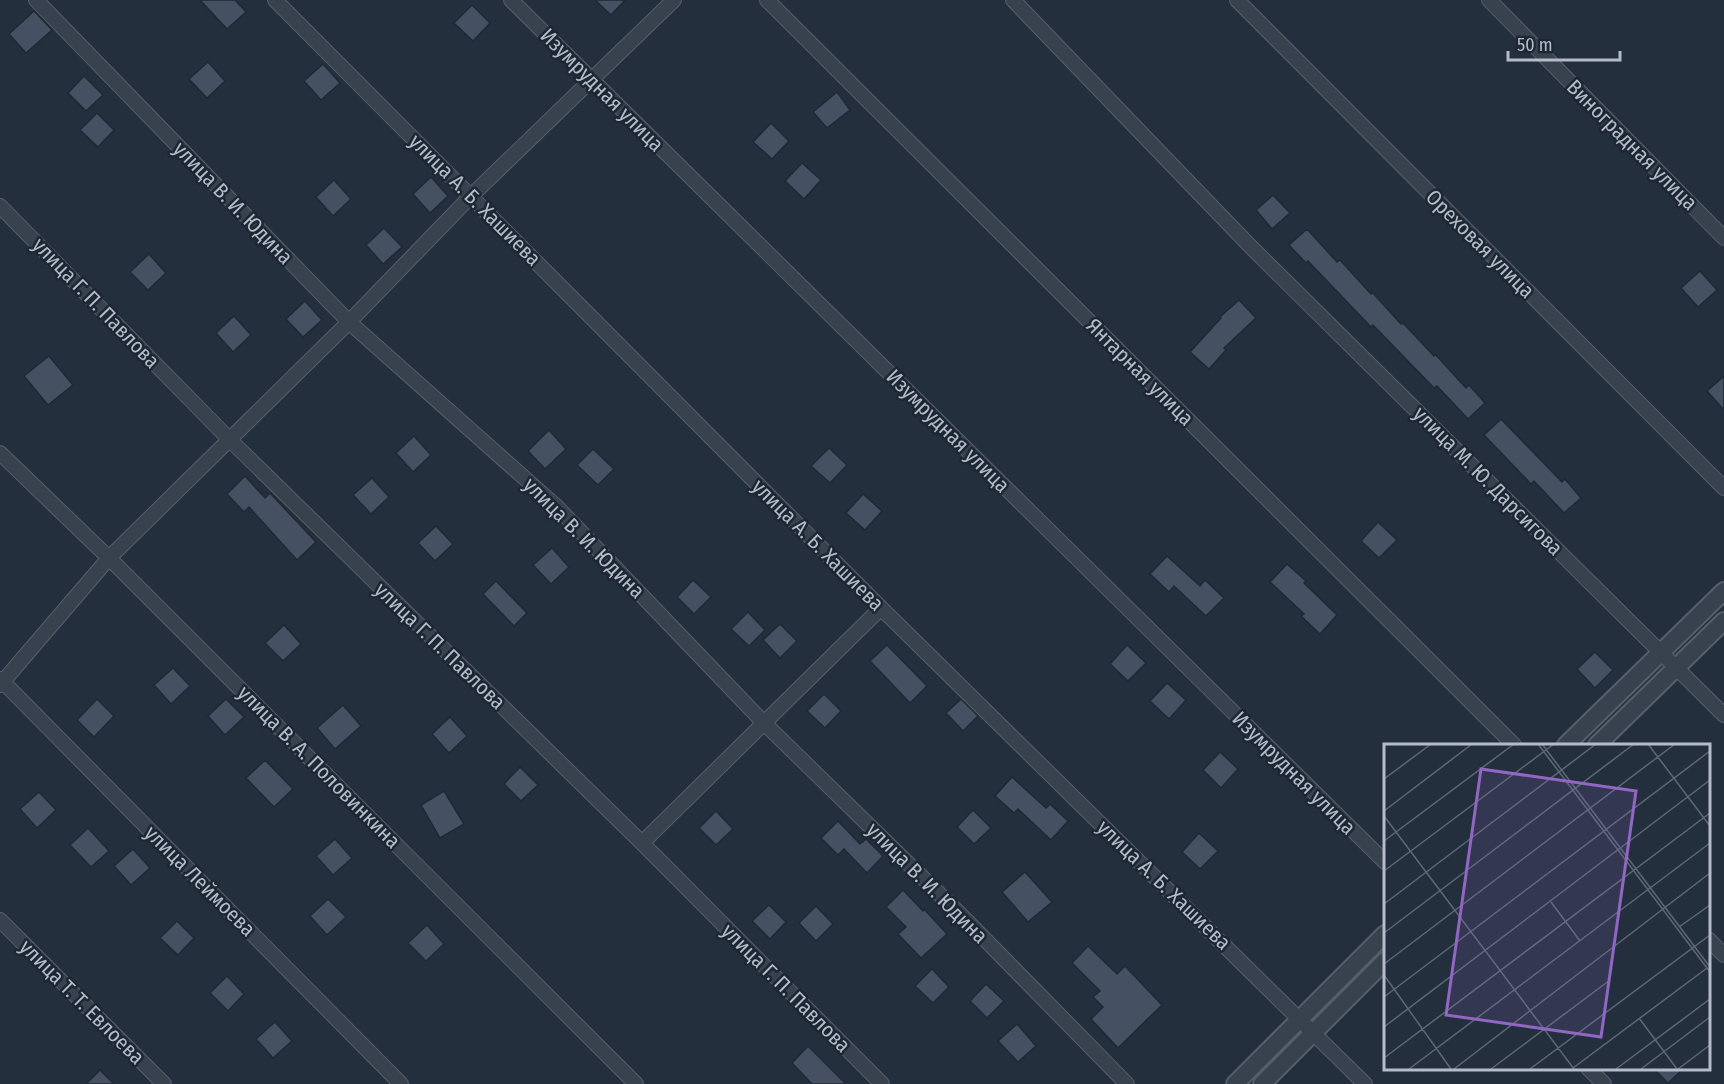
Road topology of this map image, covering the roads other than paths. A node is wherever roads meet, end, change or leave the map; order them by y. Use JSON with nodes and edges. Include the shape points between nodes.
{"nodes":[{"id":1,"x":36,"y":0,"type":"edge"},
{"id":2,"x":275,"y":0,"type":"edge"},
{"id":3,"x":511,"y":0,"type":"edge"},
{"id":4,"x":674,"y":0,"type":"edge"},
{"id":5,"x":767,"y":0,"type":"edge"},
{"id":6,"x":1013,"y":0,"type":"edge"},
{"id":7,"x":1237,"y":0,"type":"edge"},
{"id":8,"x":1489,"y":0,"type":"edge"},
{"id":9,"x":591,"y":80,"type":"junction"},
{"id":10,"x":471,"y":196,"type":"junction"},
{"id":11,"x":0,"y":206,"type":"edge"},
{"id":12,"x":1724,"y":238,"type":"edge"},
{"id":13,"x":349,"y":322,"type":"junction"},
{"id":14,"x":230,"y":440,"type":"junction"},
{"id":15,"x":0,"y":453,"type":"edge"},
{"id":16,"x":1724,"y":488,"type":"edge"},
{"id":17,"x":109,"y":558,"type":"junction"},
{"id":18,"x":1724,"y":591,"type":"edge"},
{"id":19,"x":881,"y":608,"type":"junction"},
{"id":20,"x":1724,"y":621,"type":"edge"},
{"id":21,"x":1661,"y":652,"type":"junction"},
{"id":22,"x":1676,"y":668,"type":"junction"},
{"id":23,"x":1,"y":682,"type":"edge"},
{"id":24,"x":1724,"y":715,"type":"edge"},
{"id":25,"x":764,"y":723,"type":"junction"},
{"id":26,"x":1513,"y":744,"type":"edge"},
{"id":27,"x":1567,"y":744,"type":"edge"},
{"id":28,"x":1598,"y":744,"type":"edge"},
{"id":29,"x":642,"y":843,"type":"junction"},
{"id":30,"x":1384,"y":861,"type":"edge"},
{"id":31,"x":0,"y":920,"type":"edge"},
{"id":32,"x":1384,"y":935,"type":"edge"},
{"id":33,"x":1709,"y":941,"type":"edge"},
{"id":34,"x":1724,"y":955,"type":"edge"},
{"id":35,"x":1384,"y":962,"type":"edge"},
{"id":36,"x":1300,"y":1018,"type":"junction"},
{"id":37,"x":1313,"y":1032,"type":"junction"},
{"id":38,"x":1589,"y":1069,"type":"edge"},
{"id":39,"x":164,"y":1084,"type":"edge"},
{"id":40,"x":400,"y":1084,"type":"edge"},
{"id":41,"x":636,"y":1084,"type":"edge"},
{"id":42,"x":882,"y":1084,"type":"edge"},
{"id":43,"x":1127,"y":1084,"type":"edge"},
{"id":44,"x":1235,"y":1084,"type":"edge"},
{"id":45,"x":1262,"y":1084,"type":"edge"},
{"id":46,"x":1365,"y":1084,"type":"edge"},
{"id":47,"x":1604,"y":1084,"type":"edge"}],
"edges":[{"from":1,"to":13,"type":"street","name":"улица В. И. Юдина"},
{"from":2,"to":10,"type":"street","name":"улица А. Б. Хашиева"},
{"from":3,"to":9,"type":"street","name":"Изумрудная улица"},
{"from":4,"to":9,"type":"street"},
{"from":5,"to":26,"type":"street","name":"Янтарная улица"},
{"from":6,"to":21,"type":"street","name":"улица М. Ю. Дарсигова","via":[[1251,247]]},
{"from":7,"to":16,"type":"street","name":"Ореховая улица"},
{"from":8,"to":12,"type":"street","name":"Виноградная улица"},
{"from":9,"to":10,"type":"street"},
{"from":9,"to":30,"type":"street","name":"Изумрудная улица"},
{"from":10,"to":13,"type":"street"},
{"from":10,"to":19,"type":"street","name":"улица А. Б. Хашиева"},
{"from":11,"to":14,"type":"street","name":"улица Г. П. Павлова"},
{"from":13,"to":14,"type":"street"},
{"from":13,"to":25,"type":"street","name":"улица В. И. Юдина","via":[[557,507]]},
{"from":14,"to":17,"type":"street"},
{"from":14,"to":29,"type":"street","name":"улица Г. П. Павлова"},
{"from":15,"to":17,"type":"street","name":"улица В. А. Половинкина"},
{"from":17,"to":23,"type":"street"},
{"from":17,"to":41,"type":"street","name":"улица В. А. Половинкина"},
{"from":18,"to":21,"type":"street"},
{"from":19,"to":25,"type":"street"},
{"from":19,"to":36,"type":"street","name":"улица А. Б. Хашиева"},
{"from":20,"to":22,"type":"street"},
{"from":21,"to":22,"type":"street","name":"улица М. Ю. Дарсигова"},
{"from":21,"to":27,"type":"street"},
{"from":22,"to":24,"type":"street","name":"улица М. Ю. Дарсигова"},
{"from":22,"to":28,"type":"street"},
{"from":23,"to":40,"type":"street","name":"улица Леймоева"},
{"from":25,"to":29,"type":"street"},
{"from":25,"to":43,"type":"street","name":"улица В. И. Юдина"},
{"from":29,"to":42,"type":"street","name":"улица Г. П. Павлова"},
{"from":31,"to":39,"type":"street","name":"улица Т. Т. Евлоева"},
{"from":32,"to":36,"type":"street"},
{"from":33,"to":34,"type":"street"},
{"from":35,"to":37,"type":"street"},
{"from":36,"to":37,"type":"street","name":"улица А. Б. Хашиева"},
{"from":36,"to":44,"type":"street"},
{"from":37,"to":45,"type":"street"},
{"from":37,"to":46,"type":"street","name":"улица А. Б. Хашиева"},
{"from":38,"to":47,"type":"street"}]}
